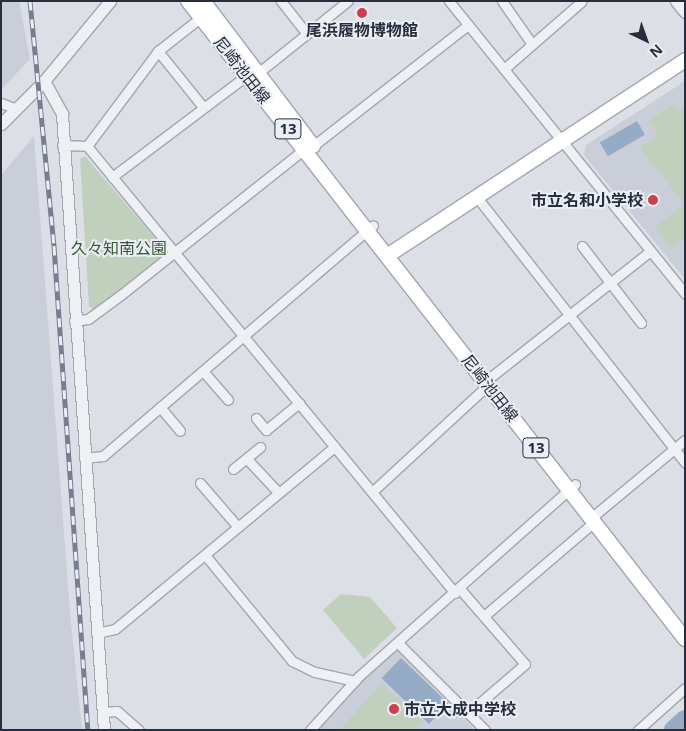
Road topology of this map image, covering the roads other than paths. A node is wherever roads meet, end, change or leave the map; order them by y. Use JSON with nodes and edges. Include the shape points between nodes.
{"nodes":[{"id":1,"x":110,"y":1,"type":"edge"},
{"id":2,"x":188,"y":1,"type":"edge"},
{"id":3,"x":203,"y":1,"type":"edge"},
{"id":4,"x":281,"y":1,"type":"edge"},
{"id":5,"x":348,"y":1,"type":"edge"},
{"id":6,"x":449,"y":1,"type":"edge"},
{"id":7,"x":502,"y":1,"type":"edge"},
{"id":8,"x":582,"y":1,"type":"edge"},
{"id":9,"x":676,"y":1,"type":"edge"},
{"id":10,"x":685,"y":12,"type":"edge"},
{"id":11,"x":201,"y":17,"type":"junction"},
{"id":12,"x":468,"y":25,"type":"junction"},
{"id":13,"x":307,"y":34,"type":"junction"},
{"id":14,"x":532,"y":44,"type":"junction"},
{"id":15,"x":158,"y":51,"type":"junction"},
{"id":16,"x":685,"y":60,"type":"edge"},
{"id":17,"x":504,"y":70,"type":"junction"},
{"id":18,"x":252,"y":75,"type":"junction"},
{"id":19,"x":44,"y":81,"type":"junction"},
{"id":20,"x":1,"y":103,"type":"edge"},
{"id":21,"x":203,"y":107,"type":"junction"},
{"id":22,"x":17,"y":109,"type":"junction"},
{"id":23,"x":1,"y":124,"type":"edge"},
{"id":24,"x":561,"y":141,"type":"junction"},
{"id":25,"x":62,"y":145,"type":"junction"},
{"id":26,"x":87,"y":146,"type":"junction"},
{"id":27,"x":308,"y":148,"type":"junction"},
{"id":28,"x":112,"y":176,"type":"junction"},
{"id":29,"x":476,"y":196,"type":"junction"},
{"id":30,"x":370,"y":228,"type":"junction"},
{"id":31,"x":582,"y":246,"type":"dead end"},
{"id":32,"x":650,"y":251,"type":"junction"},
{"id":33,"x":175,"y":254,"type":"junction"},
{"id":34,"x":391,"y":254,"type":"junction"},
{"id":35,"x":610,"y":282,"type":"junction"},
{"id":36,"x":685,"y":294,"type":"edge"},
{"id":37,"x":569,"y":315,"type":"junction"},
{"id":38,"x":74,"y":321,"type":"junction"},
{"id":39,"x":641,"y":323,"type":"dead end"},
{"id":40,"x":243,"y":335,"type":"junction"},
{"id":41,"x":203,"y":371,"type":"junction"},
{"id":42,"x":490,"y":381,"type":"junction"},
{"id":43,"x":228,"y":400,"type":"dead end"},
{"id":44,"x":298,"y":403,"type":"junction"},
{"id":45,"x":160,"y":406,"type":"junction"},
{"id":46,"x":256,"y":418,"type":"dead end"},
{"id":47,"x":180,"y":431,"type":"dead end"},
{"id":48,"x":685,"y":440,"type":"edge"},
{"id":49,"x":260,"y":447,"type":"dead end"},
{"id":50,"x":334,"y":447,"type":"junction"},
{"id":51,"x":674,"y":449,"type":"junction"},
{"id":52,"x":84,"y":458,"type":"junction"},
{"id":53,"x":247,"y":458,"type":"junction"},
{"id":54,"x":685,"y":463,"type":"edge"},
{"id":55,"x":233,"y":469,"type":"dead end"},
{"id":56,"x":200,"y":483,"type":"dead end"},
{"id":57,"x":572,"y":487,"type":"junction"},
{"id":58,"x":278,"y":492,"type":"junction"},
{"id":59,"x":372,"y":492,"type":"junction"},
{"id":60,"x":594,"y":517,"type":"junction"},
{"id":61,"x":238,"y":527,"type":"junction"},
{"id":62,"x":205,"y":555,"type":"junction"},
{"id":63,"x":458,"y":591,"type":"junction"},
{"id":64,"x":484,"y":616,"type":"junction"},
{"id":65,"x":685,"y":624,"type":"edge"},
{"id":66,"x":96,"y":633,"type":"junction"},
{"id":67,"x":685,"y":639,"type":"edge"},
{"id":68,"x":398,"y":643,"type":"junction"},
{"id":69,"x":354,"y":681,"type":"junction"},
{"id":70,"x":685,"y":688,"type":"edge"},
{"id":71,"x":102,"y":712,"type":"junction"},
{"id":72,"x":468,"y":712,"type":"junction"},
{"id":73,"x":104,"y":730,"type":"edge"},
{"id":74,"x":139,"y":730,"type":"edge"},
{"id":75,"x":310,"y":730,"type":"edge"},
{"id":76,"x":486,"y":730,"type":"edge"},
{"id":77,"x":638,"y":730,"type":"edge"}],
"edges":[{"from":1,"to":19,"type":"street"},
{"from":2,"to":11,"type":"main road","name":"尼崎池田線","number":"13"},
{"from":3,"to":18,"type":"main road","name":"尼崎池田線","number":"13"},
{"from":4,"to":13,"type":"street"},
{"from":5,"to":13,"type":"street"},
{"from":6,"to":12,"type":"street"},
{"from":7,"to":14,"type":"street"},
{"from":8,"to":14,"type":"street"},
{"from":9,"to":10,"type":"street"},
{"from":11,"to":15,"type":"street"},
{"from":11,"to":18,"type":"main road","name":"尼崎池田線","number":"13"},
{"from":12,"to":17,"type":"street"},
{"from":12,"to":27,"type":"street"},
{"from":13,"to":18,"type":"street"},
{"from":14,"to":17,"type":"street"},
{"from":15,"to":21,"type":"street"},
{"from":15,"to":26,"type":"street"},
{"from":16,"to":24,"type":"main road"},
{"from":17,"to":24,"type":"street"},
{"from":18,"to":21,"type":"street"},
{"from":18,"to":27,"type":"main road","name":"尼崎池田線","number":"13"},
{"from":19,"to":22,"type":"street"},
{"from":19,"to":25,"type":"street","via":[[62,114]]},
{"from":20,"to":22,"type":"street"},
{"from":21,"to":28,"type":"street"},
{"from":22,"to":23,"type":"street"},
{"from":24,"to":29,"type":"main road"},
{"from":24,"to":32,"type":"street"},
{"from":25,"to":26,"type":"street"},
{"from":25,"to":38,"type":"street"},
{"from":26,"to":28,"type":"street"},
{"from":27,"to":30,"type":"main road","name":"尼崎池田線","number":"13"},
{"from":27,"to":33,"type":"street"},
{"from":28,"to":33,"type":"street"},
{"from":29,"to":34,"type":"main road"},
{"from":29,"to":37,"type":"street"},
{"from":30,"to":34,"type":"main road","name":"尼崎池田線","number":"13"},
{"from":30,"to":40,"type":"street"},
{"from":31,"to":35,"type":"street"},
{"from":32,"to":35,"type":"street"},
{"from":32,"to":36,"type":"street"},
{"from":33,"to":38,"type":"street","via":[[88,319]]},
{"from":33,"to":40,"type":"street"},
{"from":34,"to":42,"type":"main road","name":"尼崎池田線","number":"13"},
{"from":35,"to":37,"type":"street"},
{"from":35,"to":39,"type":"street"},
{"from":37,"to":42,"type":"street"},
{"from":37,"to":51,"type":"street"},
{"from":38,"to":52,"type":"street"},
{"from":40,"to":41,"type":"street"},
{"from":40,"to":44,"type":"street"},
{"from":41,"to":43,"type":"street"},
{"from":41,"to":45,"type":"street"},
{"from":42,"to":57,"type":"main road","name":"尼崎池田線","number":"13"},
{"from":42,"to":59,"type":"street"},
{"from":44,"to":46,"type":"street","via":[[266,430]]},
{"from":44,"to":50,"type":"street"},
{"from":45,"to":47,"type":"street"},
{"from":45,"to":52,"type":"street","via":[[103,456]]},
{"from":48,"to":51,"type":"street"},
{"from":49,"to":53,"type":"street"},
{"from":50,"to":58,"type":"street"},
{"from":50,"to":59,"type":"street"},
{"from":51,"to":54,"type":"street"},
{"from":51,"to":60,"type":"street"},
{"from":52,"to":66,"type":"street"},
{"from":53,"to":55,"type":"street"},
{"from":53,"to":58,"type":"street"},
{"from":56,"to":61,"type":"street"},
{"from":57,"to":60,"type":"main road","name":"尼崎池田線","number":"13"},
{"from":57,"to":63,"type":"street"},
{"from":58,"to":61,"type":"street"},
{"from":59,"to":63,"type":"street"},
{"from":60,"to":64,"type":"street"},
{"from":60,"to":65,"type":"main road","name":"尼崎池田線","number":"13"},
{"from":60,"to":67,"type":"main road","name":"尼崎池田線","number":"13"},
{"from":61,"to":62,"type":"street"},
{"from":62,"to":66,"type":"street","via":[[115,629]]},
{"from":62,"to":69,"type":"street","via":[[292,661],[315,672]]},
{"from":63,"to":64,"type":"street"},
{"from":63,"to":68,"type":"street"},
{"from":64,"to":72,"type":"street","via":[[525,664]]},
{"from":66,"to":71,"type":"street"},
{"from":68,"to":69,"type":"street"},
{"from":68,"to":72,"type":"street"},
{"from":69,"to":75,"type":"street"},
{"from":70,"to":77,"type":"street"},
{"from":71,"to":73,"type":"street"},
{"from":71,"to":74,"type":"street","via":[[118,711]]},
{"from":72,"to":76,"type":"street"}]}
